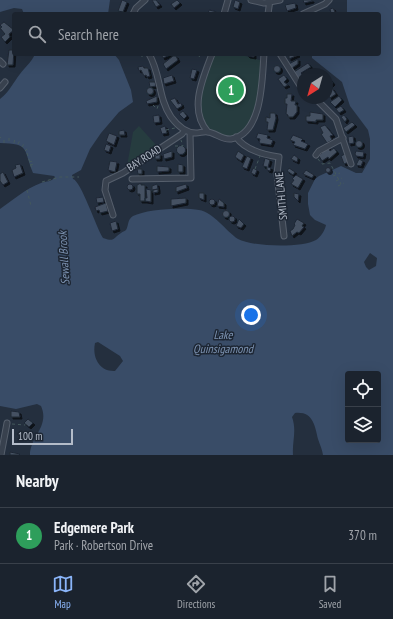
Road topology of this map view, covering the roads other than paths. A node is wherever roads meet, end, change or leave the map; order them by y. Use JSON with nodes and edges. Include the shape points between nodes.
{"nodes":[{"id":1,"x":145,"y":0,"type":"edge"},
{"id":2,"x":228,"y":0,"type":"edge"},
{"id":3,"x":251,"y":0,"type":"edge"},
{"id":4,"x":280,"y":0,"type":"edge"},
{"id":5,"x":329,"y":0,"type":"edge"},
{"id":6,"x":270,"y":1,"type":"edge"},
{"id":7,"x":134,"y":12,"type":"edge"},
{"id":8,"x":225,"y":12,"type":"edge"},
{"id":9,"x":268,"y":12,"type":"edge"},
{"id":10,"x":307,"y":12,"type":"edge"},
{"id":11,"x":150,"y":56,"type":"edge"},
{"id":12,"x":211,"y":56,"type":"edge"},
{"id":13,"x":264,"y":56,"type":"edge"},
{"id":14,"x":282,"y":56,"type":"edge"},
{"id":15,"x":5,"y":82,"type":"dead end"},
{"id":16,"x":297,"y":82,"type":"edge"},
{"id":17,"x":0,"y":88,"type":"edge"},
{"id":18,"x":321,"y":104,"type":"edge"},
{"id":19,"x":188,"y":131,"type":"junction"},
{"id":20,"x":208,"y":132,"type":"junction"},
{"id":21,"x":236,"y":137,"type":"junction"},
{"id":22,"x":343,"y":138,"type":"junction"},
{"id":23,"x":316,"y":154,"type":"road end"},
{"id":24,"x":351,"y":164,"type":"dead end"},
{"id":25,"x":132,"y":179,"type":"dead end"},
{"id":26,"x":112,"y":215,"type":"dead end"},
{"id":27,"x":284,"y":236,"type":"dead end"},
{"id":28,"x":7,"y":423,"type":"road end"},
{"id":29,"x":1,"y":455,"type":"edge"}],
"edges":[{"from":1,"to":7,"type":"street"},
{"from":2,"to":8,"type":"street"},
{"from":3,"to":6,"type":"street","via":[[264,4]]},
{"from":4,"to":6,"type":"street"},
{"from":5,"to":10,"type":"street"},
{"from":6,"to":9,"type":"street"},
{"from":11,"to":19,"type":"street","via":[[157,70],[168,112],[175,122]]},
{"from":12,"to":20,"type":"street","via":[[198,105],[199,117]]},
{"from":13,"to":21,"type":"street","via":[[256,117],[248,130]]},
{"from":14,"to":16,"type":"street"},
{"from":15,"to":17,"type":"street"},
{"from":18,"to":22,"type":"street","via":[[336,119]]},
{"from":19,"to":20,"type":"street"},
{"from":19,"to":25,"type":"street","via":[[191,178]]},
{"from":19,"to":26,"type":"street","name":"BAY ROAD","via":[[123,173],[106,180],[104,186]]},
{"from":20,"to":21,"type":"street","via":[[220,138]]},
{"from":21,"to":27,"type":"street","name":"SMITH LANE","via":[[244,145],[279,157],[277,174]]},
{"from":22,"to":23,"type":"street"},
{"from":22,"to":24,"type":"street"},
{"from":28,"to":29,"type":"street"}]}
